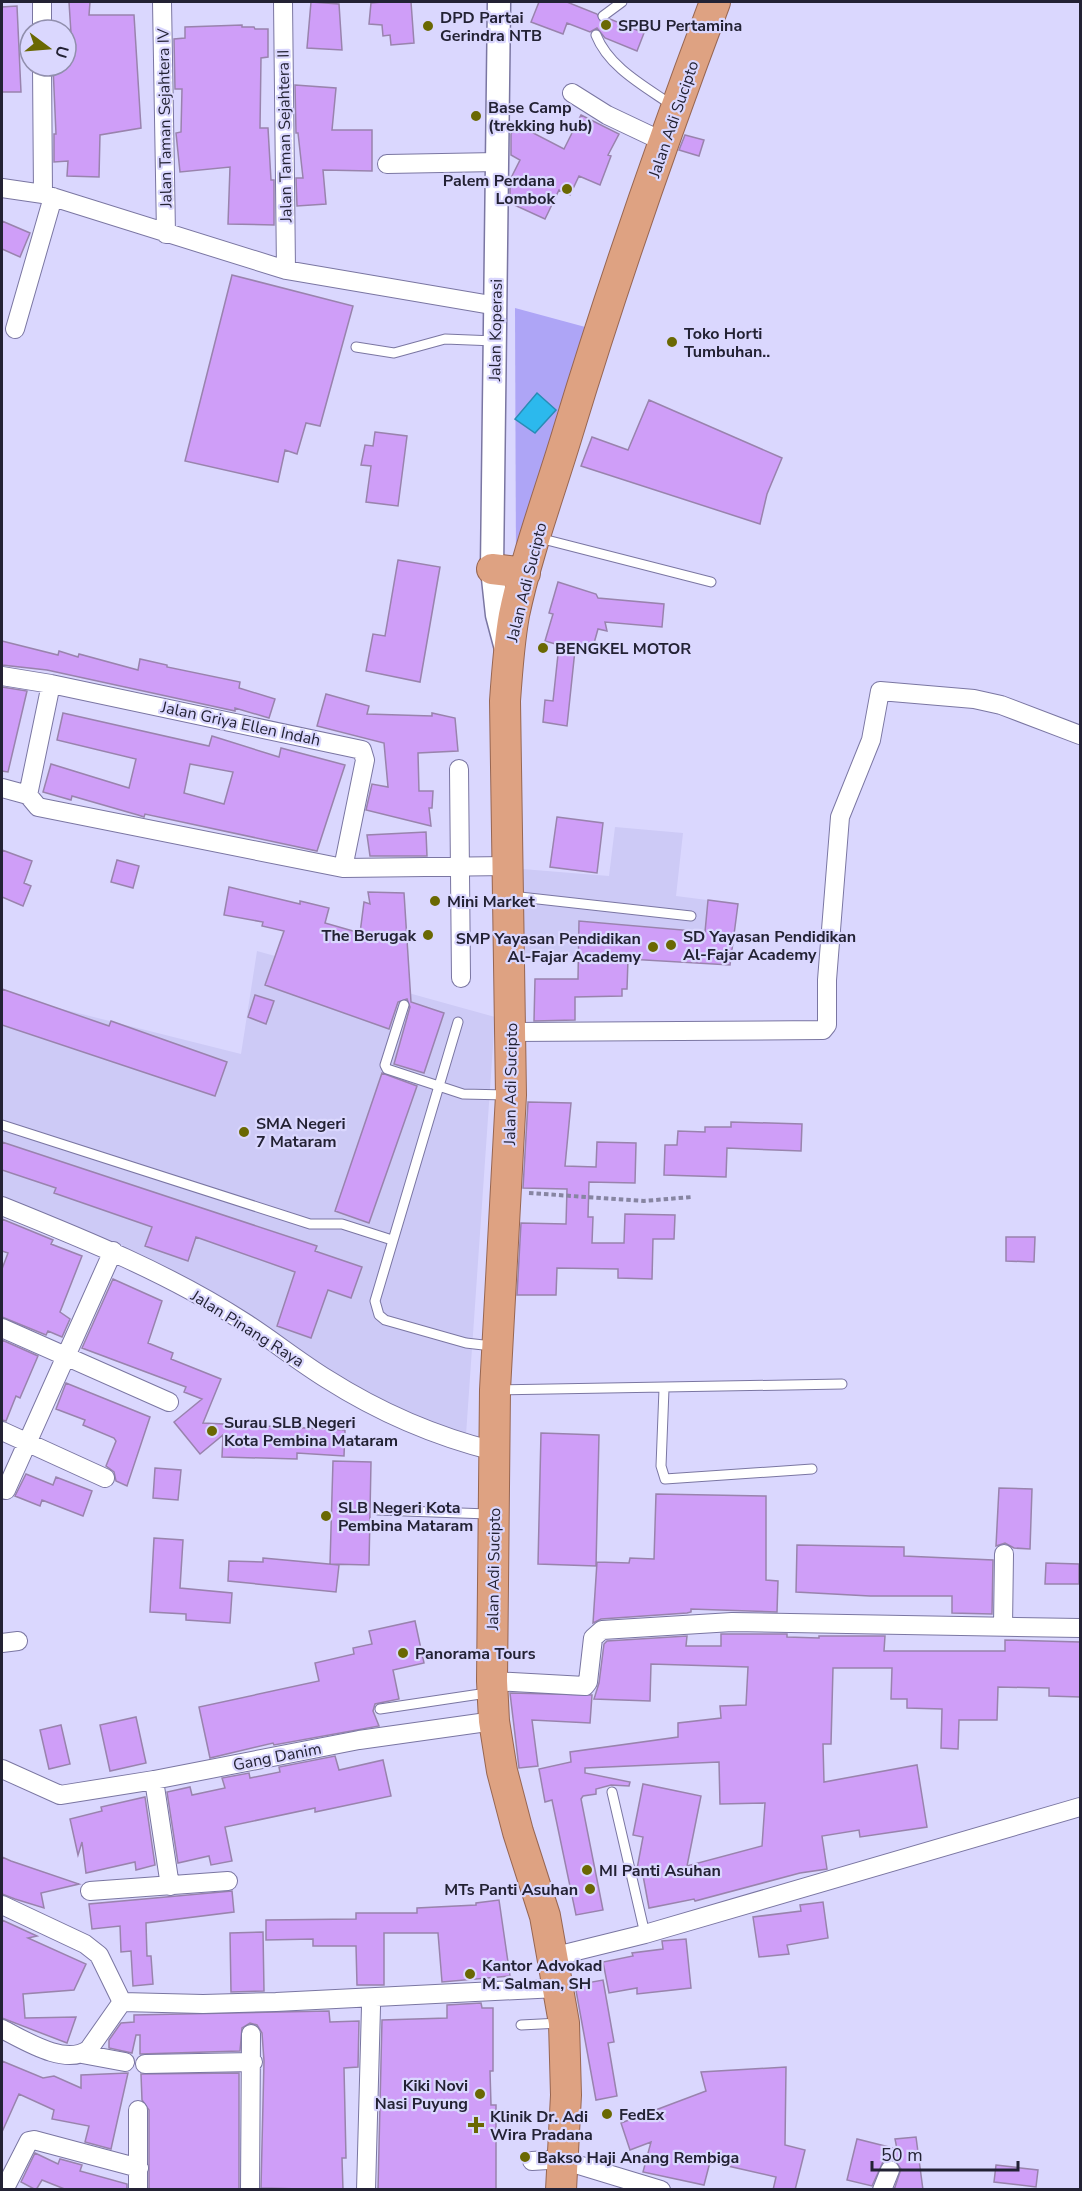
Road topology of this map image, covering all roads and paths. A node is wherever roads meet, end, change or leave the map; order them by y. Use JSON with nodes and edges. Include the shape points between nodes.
{"nodes":[{"id":1,"x":42,"y":2,"type":"edge"},
{"id":2,"x":162,"y":2,"type":"edge"},
{"id":3,"x":283,"y":2,"type":"edge"},
{"id":4,"x":500,"y":2,"type":"edge"},
{"id":5,"x":622,"y":2,"type":"edge"},
{"id":6,"x":715,"y":2,"type":"edge"},
{"id":7,"x":603,"y":16,"type":"dead end"},
{"id":8,"x":42,"y":18,"type":"edge"},
{"id":9,"x":597,"y":35,"type":"dead end"},
{"id":10,"x":43,"y":78,"type":"edge"},
{"id":11,"x":572,"y":93,"type":"dead end"},
{"id":12,"x":675,"y":108,"type":"junction"},
{"id":13,"x":664,"y":142,"type":"junction"},
{"id":14,"x":497,"y":162,"type":"junction"},
{"id":15,"x":387,"y":164,"type":"dead end"},
{"id":16,"x":2,"y":188,"type":"edge"},
{"id":17,"x":48,"y":195,"type":"junction"},
{"id":18,"x":166,"y":234,"type":"junction"},
{"id":19,"x":286,"y":270,"type":"junction"},
{"id":20,"x":497,"y":306,"type":"junction"},
{"id":21,"x":15,"y":329,"type":"dead end"},
{"id":22,"x":495,"y":340,"type":"junction"},
{"id":23,"x":356,"y":347,"type":"dead end"},
{"id":24,"x":536,"y":537,"type":"junction"},
{"id":25,"x":492,"y":569,"type":"junction"},
{"id":26,"x":525,"y":573,"type":"junction"},
{"id":27,"x":711,"y":582,"type":"dead end"},
{"id":28,"x":508,"y":656,"type":"junction"},
{"id":29,"x":2,"y":676,"type":"edge"},
{"id":30,"x":51,"y":684,"type":"junction"},
{"id":31,"x":1080,"y":735,"type":"edge"},
{"id":32,"x":459,"y":770,"type":"dead end"},
{"id":33,"x":2,"y":788,"type":"edge"},
{"id":34,"x":28,"y":795,"type":"junction"},
{"id":35,"x":481,"y":867,"type":"junction"},
{"id":36,"x":343,"y":868,"type":"junction"},
{"id":37,"x":508,"y":896,"type":"junction"},
{"id":38,"x":691,"y":916,"type":"dead end"},
{"id":39,"x":461,"y":978,"type":"dead end"},
{"id":40,"x":404,"y":1005,"type":"dead end"},
{"id":41,"x":458,"y":1023,"type":"dead end"},
{"id":42,"x":512,"y":1032,"type":"junction"},
{"id":43,"x":441,"y":1088,"type":"junction"},
{"id":44,"x":499,"y":1095,"type":"junction"},
{"id":45,"x":2,"y":1125,"type":"edge"},
{"id":46,"x":508,"y":1192,"type":"junction"},
{"id":47,"x":692,"y":1197,"type":"dead end"},
{"id":48,"x":2,"y":1206,"type":"edge"},
{"id":49,"x":392,"y":1240,"type":"junction"},
{"id":50,"x":113,"y":1251,"type":"junction"},
{"id":51,"x":2,"y":1328,"type":"edge"},
{"id":52,"x":490,"y":1346,"type":"junction"},
{"id":53,"x":65,"y":1355,"type":"junction"},
{"id":54,"x":842,"y":1384,"type":"dead end"},
{"id":55,"x":664,"y":1389,"type":"junction"},
{"id":56,"x":495,"y":1390,"type":"junction"},
{"id":57,"x":169,"y":1402,"type":"dead end"},
{"id":58,"x":2,"y":1431,"type":"edge"},
{"id":59,"x":26,"y":1442,"type":"junction"},
{"id":60,"x":474,"y":1446,"type":"junction"},
{"id":61,"x":812,"y":1469,"type":"dead end"},
{"id":62,"x":105,"y":1478,"type":"dead end"},
{"id":63,"x":6,"y":1490,"type":"dead end"},
{"id":64,"x":378,"y":1510,"type":"dead end"},
{"id":65,"x":482,"y":1513,"type":"junction"},
{"id":66,"x":1004,"y":1554,"type":"dead end"},
{"id":67,"x":1003,"y":1626,"type":"junction"},
{"id":68,"x":1080,"y":1628,"type":"edge"},
{"id":69,"x":493,"y":1687,"type":"junction"},
{"id":70,"x":380,"y":1709,"type":"dead end"},
{"id":71,"x":479,"y":1723,"type":"junction"},
{"id":72,"x":2,"y":1769,"type":"edge"},
{"id":73,"x":154,"y":1780,"type":"junction"},
{"id":74,"x":612,"y":1792,"type":"dead end"},
{"id":75,"x":1080,"y":1807,"type":"edge"},
{"id":76,"x":228,"y":1881,"type":"dead end"},
{"id":77,"x":171,"y":1886,"type":"junction"},
{"id":78,"x":90,"y":1891,"type":"dead end"},
{"id":79,"x":2,"y":1905,"type":"edge"},
{"id":80,"x":645,"y":1934,"type":"junction"},
{"id":81,"x":552,"y":1957,"type":"junction"},
{"id":82,"x":557,"y":1988,"type":"junction"},
{"id":83,"x":122,"y":2002,"type":"junction"},
{"id":84,"x":371,"y":2007,"type":"dead end"},
{"id":85,"x":556,"y":2023,"type":"junction"},
{"id":86,"x":521,"y":2025,"type":"dead end"},
{"id":87,"x":2,"y":2029,"type":"edge"},
{"id":88,"x":251,"y":2034,"type":"dead end"},
{"id":89,"x":82,"y":2054,"type":"junction"},
{"id":90,"x":125,"y":2062,"type":"dead end"},
{"id":91,"x":253,"y":2062,"type":"junction"},
{"id":92,"x":145,"y":2064,"type":"dead end"},
{"id":93,"x":138,"y":2110,"type":"dead end"},
{"id":94,"x":541,"y":2161,"type":"junction"},
{"id":95,"x":139,"y":2168,"type":"junction"},
{"id":96,"x":890,"y":2170,"type":"dead end"},
{"id":97,"x":4,"y":2190,"type":"edge"},
{"id":98,"x":138,"y":2190,"type":"edge"},
{"id":99,"x":250,"y":2190,"type":"edge"},
{"id":100,"x":366,"y":2190,"type":"edge"},
{"id":101,"x":561,"y":2190,"type":"edge"},
{"id":102,"x":661,"y":2190,"type":"edge"},
{"id":103,"x":882,"y":2190,"type":"edge"}],
"edges":[{"from":1,"to":8,"type":"street"},
{"from":2,"to":18,"type":"street","name":"Jalan Taman Sejahtera IV"},
{"from":3,"to":19,"type":"street","name":"Jalan Taman Sejahtera II"},
{"from":4,"to":14,"type":"street","name":"Jalan Koperasi"},
{"from":5,"to":7,"type":"lane"},
{"from":6,"to":12,"type":"highway","name":"Jalan Adi Sucipto"},
{"from":9,"to":12,"type":"lane","via":[[602,49],[628,75]]},
{"from":10,"to":17,"type":"street"},
{"from":11,"to":13,"type":"street"},
{"from":12,"to":13,"type":"highway","name":"Jalan Adi Sucipto"},
{"from":13,"to":24,"type":"highway","name":"Jalan Adi Sucipto"},
{"from":14,"to":15,"type":"street"},
{"from":14,"to":20,"type":"street","name":"Jalan Koperasi"},
{"from":16,"to":17,"type":"street"},
{"from":17,"to":18,"type":"street"},
{"from":17,"to":21,"type":"street"},
{"from":18,"to":19,"type":"street"},
{"from":19,"to":20,"type":"street"},
{"from":20,"to":22,"type":"street","name":"Jalan Koperasi"},
{"from":22,"to":23,"type":"lane","via":[[445,339],[394,353]]},
{"from":22,"to":25,"type":"street","name":"Jalan Koperasi"},
{"from":24,"to":26,"type":"highway","name":"Jalan Adi Sucipto"},
{"from":24,"to":27,"type":"lane"},
{"from":25,"to":26,"type":"highway"},
{"from":25,"to":28,"type":"street","name":"Jalan Koperasi","via":[[497,615]]},
{"from":26,"to":28,"type":"highway","name":"Jalan Adi Sucipto"},
{"from":28,"to":35,"type":"highway","name":"Jalan Adi Sucipto"},
{"from":29,"to":30,"type":"street","name":"Jalan Griya Ellen Indah"},
{"from":30,"to":34,"type":"street"},
{"from":30,"to":36,"type":"street","name":"Jalan Griya Ellen Indah","via":[[362,750],[365,760]]},
{"from":31,"to":42,"type":"street","via":[[1001,705],[974,699],[880,691],[871,740],[840,817],[827,1025],[823,1029]]},
{"from":32,"to":35,"type":"street"},
{"from":33,"to":34,"type":"street"},
{"from":34,"to":36,"type":"street","via":[[38,807]]},
{"from":35,"to":36,"type":"street"},
{"from":35,"to":37,"type":"highway","name":"Jalan Adi Sucipto"},
{"from":35,"to":39,"type":"street"},
{"from":37,"to":38,"type":"lane"},
{"from":37,"to":42,"type":"highway","name":"Jalan Adi Sucipto"},
{"from":40,"to":43,"type":"lane","via":[[385,1065],[393,1072]]},
{"from":41,"to":43,"type":"lane"},
{"from":42,"to":44,"type":"highway","name":"Jalan Adi Sucipto"},
{"from":43,"to":44,"type":"lane","via":[[475,1096]]},
{"from":43,"to":49,"type":"lane"},
{"from":44,"to":46,"type":"highway","name":"Jalan Adi Sucipto"},
{"from":45,"to":49,"type":"lane","via":[[310,1224],[342,1224]]},
{"from":46,"to":47,"type":"path","via":[[644,1201]]},
{"from":46,"to":52,"type":"highway","name":"Jalan Adi Sucipto"},
{"from":48,"to":50,"type":"street","name":"Jalan Pinang Raya"},
{"from":49,"to":52,"type":"lane","via":[[375,1301],[380,1315],[385,1320],[465,1343]]},
{"from":50,"to":53,"type":"street"},
{"from":50,"to":60,"type":"street","name":"Jalan Pinang Raya","via":[[244,1321],[327,1379],[397,1418]]},
{"from":51,"to":53,"type":"street"},
{"from":52,"to":56,"type":"highway","name":"Jalan Adi Sucipto"},
{"from":53,"to":57,"type":"street"},
{"from":53,"to":59,"type":"street"},
{"from":54,"to":55,"type":"lane"},
{"from":55,"to":56,"type":"lane"},
{"from":55,"to":61,"type":"lane","via":[[661,1466],[665,1479]]},
{"from":56,"to":60,"type":"highway","name":"Jalan Adi Sucipto"},
{"from":58,"to":59,"type":"street"},
{"from":59,"to":62,"type":"street"},
{"from":59,"to":63,"type":"street"},
{"from":60,"to":65,"type":"highway","name":"Jalan Adi Sucipto"},
{"from":64,"to":65,"type":"lane"},
{"from":65,"to":69,"type":"highway","name":"Jalan Adi Sucipto"},
{"from":66,"to":67,"type":"street"},
{"from":67,"to":68,"type":"street"},
{"from":67,"to":69,"type":"street","via":[[732,1622],[602,1630],[594,1638],[585,1686]]},
{"from":69,"to":70,"type":"lane"},
{"from":69,"to":71,"type":"highway","name":"Jalan Adi Sucipto"},
{"from":71,"to":73,"type":"street","name":"Gang Danim","via":[[359,1740]]},
{"from":71,"to":81,"type":"highway","name":"Jalan Adi Sucipto","via":[[545,1916]]},
{"from":72,"to":73,"type":"street","name":"Gang Danim","via":[[60,1795]]},
{"from":73,"to":77,"type":"street"},
{"from":74,"to":80,"type":"lane"},
{"from":75,"to":80,"type":"street"},
{"from":76,"to":77,"type":"street"},
{"from":77,"to":78,"type":"street"},
{"from":79,"to":83,"type":"street","via":[[86,1944],[99,1955]]},
{"from":80,"to":81,"type":"street"},
{"from":81,"to":82,"type":"highway","name":"Jalan Adi Sucipto"},
{"from":82,"to":83,"type":"street","via":[[245,2003]]},
{"from":82,"to":85,"type":"highway","name":"Jalan Adi Sucipto"},
{"from":83,"to":89,"type":"street"},
{"from":84,"to":100,"type":"street"},
{"from":85,"to":86,"type":"lane"},
{"from":85,"to":94,"type":"highway","name":"Jalan Adi Sucipto","via":[[566,2095]]},
{"from":87,"to":89,"type":"street","via":[[42,2048],[72,2056]]},
{"from":88,"to":91,"type":"street"},
{"from":89,"to":90,"type":"street"},
{"from":91,"to":92,"type":"street"},
{"from":91,"to":99,"type":"street"},
{"from":93,"to":95,"type":"street"},
{"from":94,"to":101,"type":"highway","name":"Jalan Adi Sucipto"},
{"from":94,"to":102,"type":"street"},
{"from":95,"to":97,"type":"street","via":[[34,2140],[23,2149]]},
{"from":95,"to":98,"type":"street"},
{"from":96,"to":103,"type":"street"}]}
